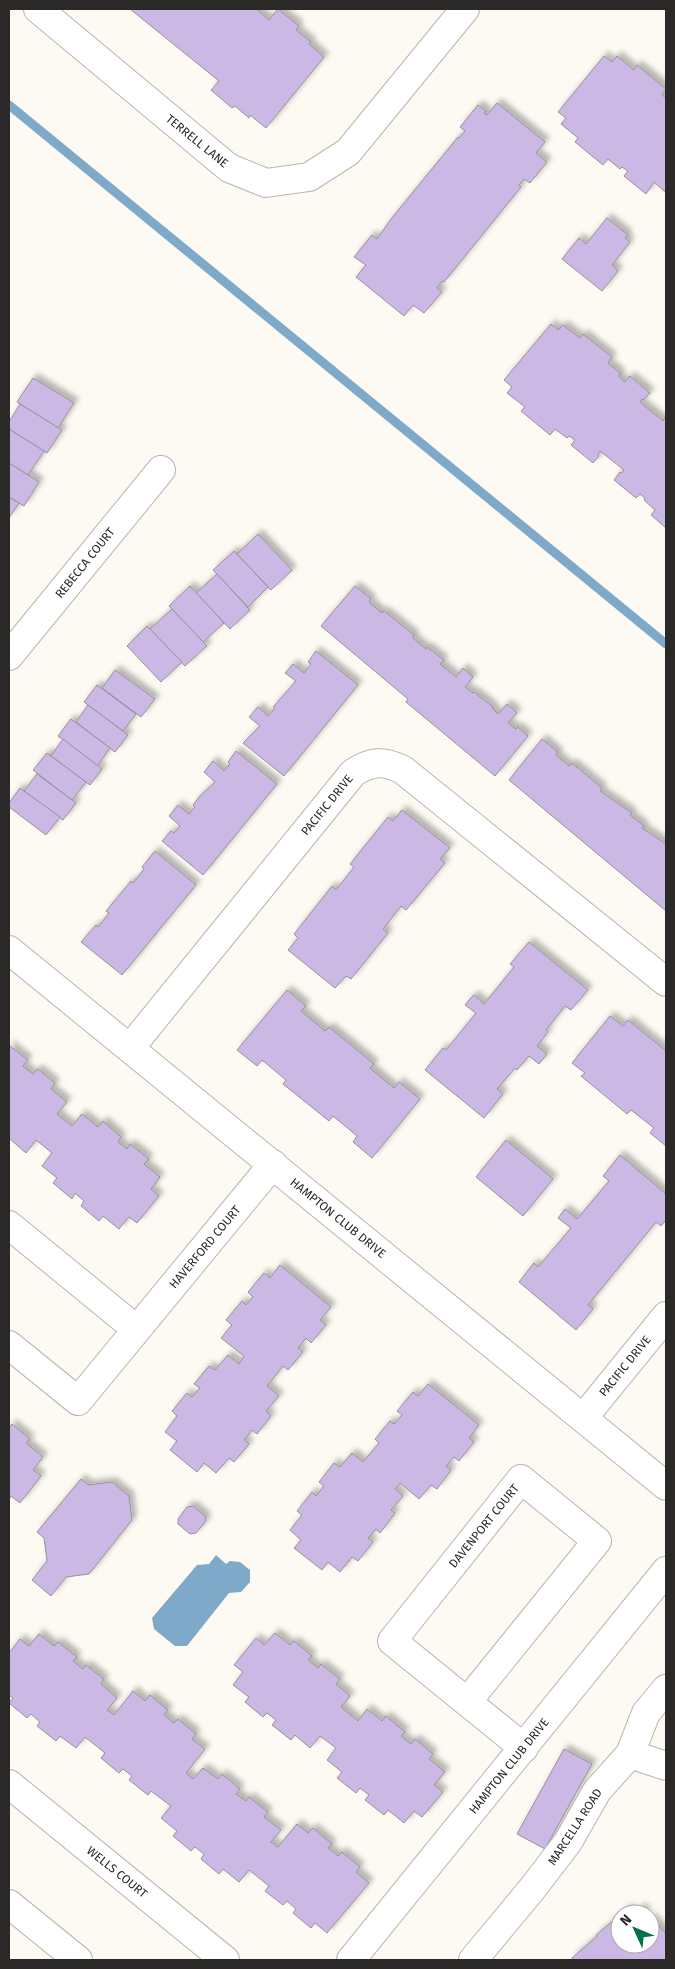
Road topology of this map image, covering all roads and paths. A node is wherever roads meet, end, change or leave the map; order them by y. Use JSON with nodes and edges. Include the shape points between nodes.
{"nodes":[{"id":1,"x":38,"y":9,"type":"edge"},
{"id":2,"x":465,"y":9,"type":"edge"},
{"id":3,"x":161,"y":470,"type":"dead end"},
{"id":4,"x":9,"y":656,"type":"edge"},
{"id":5,"x":9,"y":950,"type":"edge"},
{"id":6,"x":666,"y":982,"type":"edge"},
{"id":7,"x":130,"y":1048,"type":"junction"},
{"id":8,"x":273,"y":1164,"type":"junction"},
{"id":9,"x":9,"y":1225,"type":"edge"},
{"id":10,"x":666,"y":1316,"type":"edge"},
{"id":11,"x":136,"y":1328,"type":"junction"},
{"id":12,"x":9,"y":1345,"type":"edge"},
{"id":13,"x":584,"y":1417,"type":"junction"},
{"id":14,"x":666,"y":1486,"type":"edge"},
{"id":15,"x":666,"y":1571,"type":"edge"},
{"id":16,"x":666,"y":1689,"type":"edge"},
{"id":17,"x":467,"y":1702,"type":"junction"},
{"id":18,"x":524,"y":1748,"type":"junction"},
{"id":19,"x":630,"y":1754,"type":"junction"},
{"id":20,"x":666,"y":1766,"type":"edge"},
{"id":21,"x":9,"y":1784,"type":"edge"},
{"id":22,"x":9,"y":1904,"type":"edge"},
{"id":23,"x":78,"y":1960,"type":"edge"},
{"id":24,"x":225,"y":1960,"type":"edge"},
{"id":25,"x":351,"y":1960,"type":"edge"},
{"id":26,"x":473,"y":1960,"type":"edge"}],
"edges":[{"from":1,"to":2,"type":"street","name":"TERRELL LANE","via":[[229,168],[266,183],[309,177],[348,152]]},
{"from":3,"to":4,"type":"street","name":"REBECCA COURT"},
{"from":5,"to":7,"type":"street","name":"HAMPTON CLUB DRIVE"},
{"from":6,"to":7,"type":"street","name":"PACIFIC DRIVE","via":[[403,770],[373,762],[353,773]]},
{"from":7,"to":8,"type":"street","name":"HAMPTON CLUB DRIVE"},
{"from":8,"to":11,"type":"street","name":"HAVERFORD COURT"},
{"from":8,"to":13,"type":"street","name":"HAMPTON CLUB DRIVE"},
{"from":9,"to":11,"type":"street"},
{"from":10,"to":13,"type":"street","name":"PACIFIC DRIVE"},
{"from":11,"to":12,"type":"street","name":"HAVERFORD COURT","via":[[78,1401]]},
{"from":13,"to":14,"type":"street","name":"HAMPTON CLUB DRIVE"},
{"from":15,"to":18,"type":"street","name":"HAMPTON CLUB DRIVE"},
{"from":16,"to":19,"type":"street","name":"MARCELLA ROAD","via":[[646,1713]]},
{"from":17,"to":17,"type":"street","name":"DAVENPORT COURT","via":[[392,1641],[521,1479],[597,1541]]},
{"from":17,"to":18,"type":"street","name":"DAVENPORT COURT"},
{"from":18,"to":25,"type":"street","name":"HAMPTON CLUB DRIVE"},
{"from":19,"to":20,"type":"street"},
{"from":19,"to":26,"type":"street","name":"MARCELLA ROAD","via":[[597,1791],[568,1842]]},
{"from":21,"to":24,"type":"street","name":"WELLS COURT"},
{"from":22,"to":23,"type":"street"}]}
